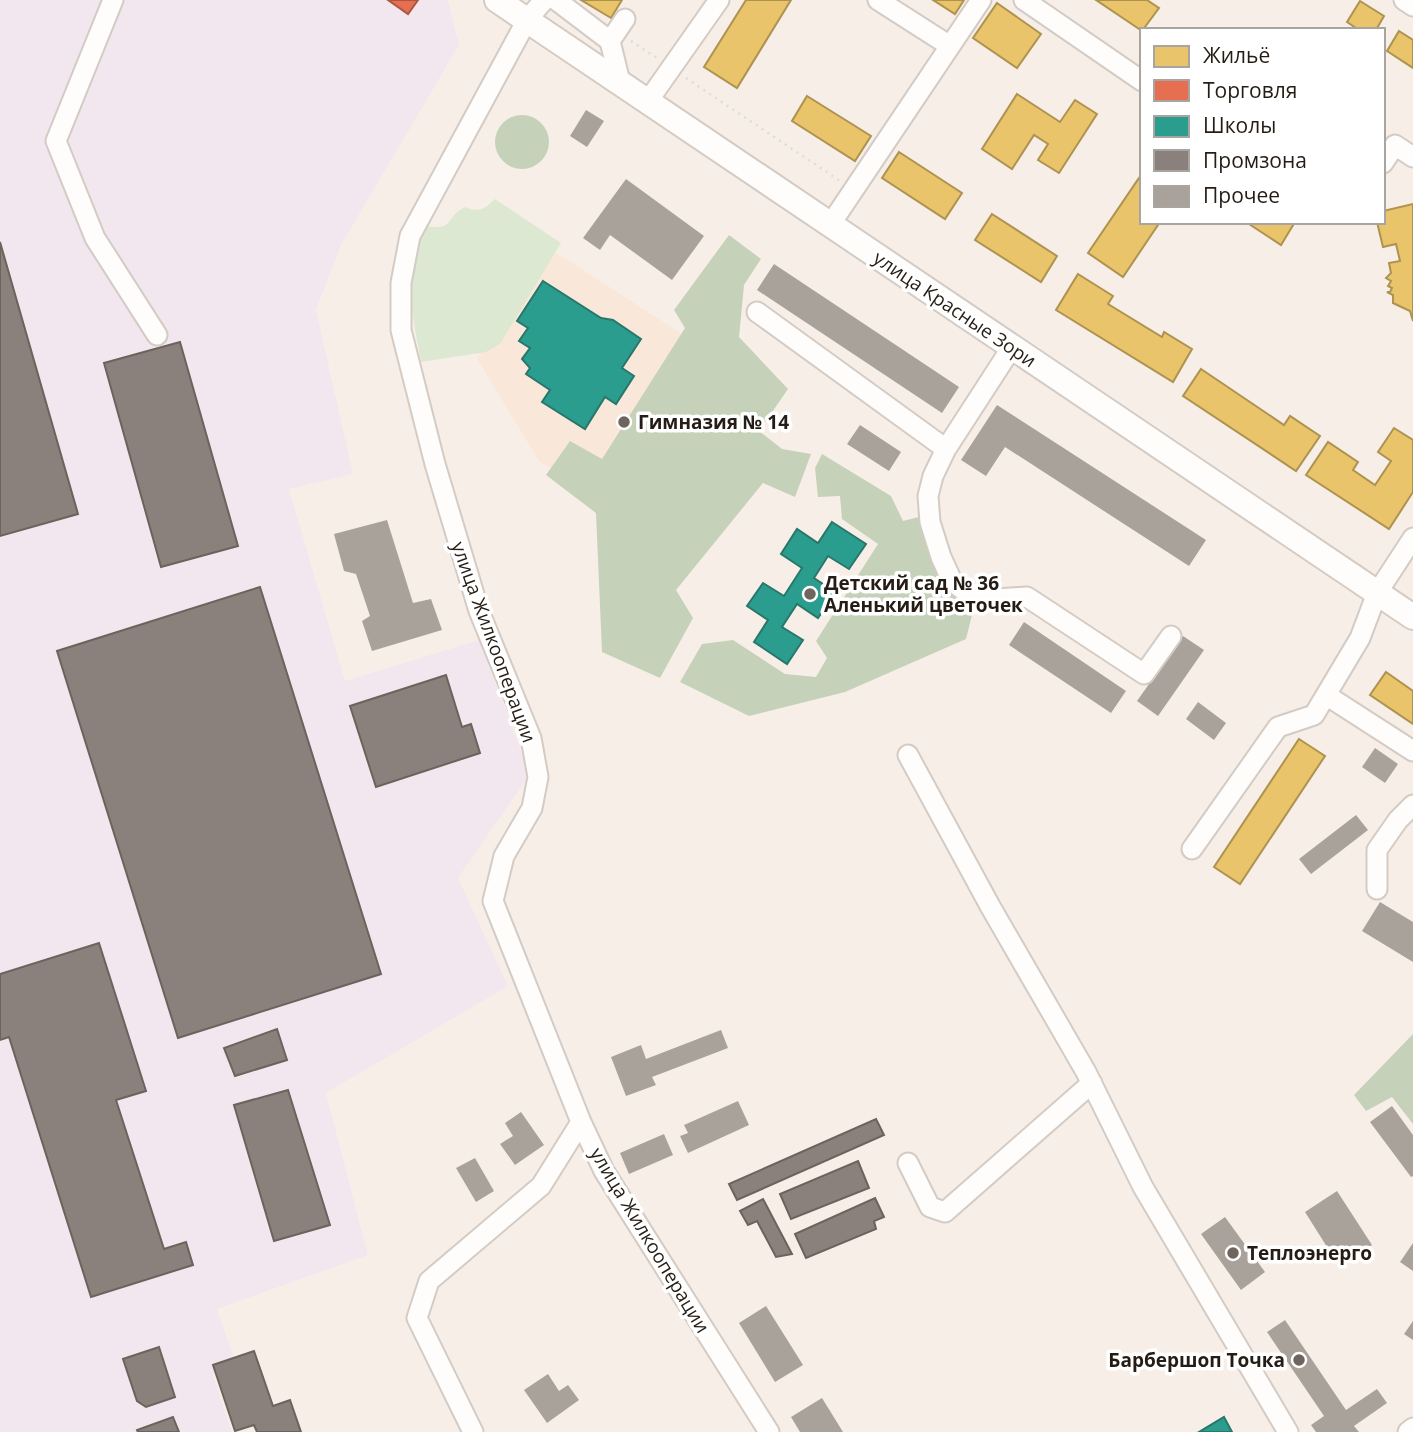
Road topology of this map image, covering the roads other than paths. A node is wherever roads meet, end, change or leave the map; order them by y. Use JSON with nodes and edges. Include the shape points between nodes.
{"nodes":[{"id":1,"x":113,"y":0,"type":"edge"},
{"id":2,"x":497,"y":0,"type":"edge"},
{"id":3,"x":544,"y":0,"type":"edge"},
{"id":4,"x":556,"y":0,"type":"edge"},
{"id":5,"x":719,"y":0,"type":"edge"},
{"id":6,"x":878,"y":0,"type":"edge"},
{"id":7,"x":981,"y":0,"type":"edge"},
{"id":8,"x":1024,"y":0,"type":"edge"},
{"id":9,"x":1404,"y":0,"type":"edge"},
{"id":10,"x":1413,"y":6,"type":"edge"},
{"id":11,"x":527,"y":20,"type":"junction"},
{"id":12,"x":950,"y":46,"type":"junction"},
{"id":13,"x":1140,"y":80,"type":"edge"},
{"id":14,"x":620,"y":82,"type":"junction"},
{"id":15,"x":648,"y":102,"type":"junction"},
{"id":16,"x":1413,"y":157,"type":"edge"},
{"id":17,"x":1385,"y":160,"type":"edge"},
{"id":18,"x":830,"y":225,"type":"junction"},
{"id":19,"x":757,"y":312,"type":"dead end"},
{"id":20,"x":158,"y":335,"type":"dead end"},
{"id":21,"x":1012,"y":348,"type":"junction"},
{"id":22,"x":946,"y":449,"type":"junction"},
{"id":23,"x":1413,"y":538,"type":"edge"},
{"id":24,"x":1377,"y":593,"type":"junction"},
{"id":25,"x":1413,"y":617,"type":"edge"},
{"id":26,"x":1171,"y":636,"type":"dead end"},
{"id":27,"x":1326,"y":695,"type":"junction"},
{"id":28,"x":1413,"y":751,"type":"edge"},
{"id":29,"x":908,"y":755,"type":"dead end"},
{"id":30,"x":1413,"y":805,"type":"edge"},
{"id":31,"x":1192,"y":849,"type":"dead end"},
{"id":32,"x":1377,"y":889,"type":"dead end"},
{"id":33,"x":1092,"y":1083,"type":"junction"},
{"id":34,"x":581,"y":1122,"type":"junction"},
{"id":35,"x":908,"y":1163,"type":"dead end"},
{"id":36,"x":1413,"y":1428,"type":"edge"},
{"id":37,"x":473,"y":1432,"type":"edge"},
{"id":38,"x":769,"y":1432,"type":"edge"},
{"id":39,"x":1289,"y":1432,"type":"edge"},
{"id":40,"x":1408,"y":1432,"type":"edge"}],
"edges":[{"from":1,"to":20,"type":"street","via":[[56,141],[95,238]]},
{"from":2,"to":11,"type":"main road","name":"улица Красные Зори"},
{"from":3,"to":11,"type":"street","name":"улица Жилкооперации"},
{"from":4,"to":14,"type":"street","via":[[617,30]]},
{"from":5,"to":15,"type":"street"},
{"from":6,"to":12,"type":"street"},
{"from":7,"to":12,"type":"street"},
{"from":8,"to":13,"type":"street"},
{"from":9,"to":10,"type":"street"},
{"from":11,"to":14,"type":"main road","name":"улица Красные Зори"},
{"from":11,"to":34,"type":"street","name":"улица Жилкооперации","via":[[410,236],[401,283],[401,330],[475,597],[531,738],[538,777],[532,808],[504,856],[493,901]]},
{"from":12,"to":18,"type":"street"},
{"from":14,"to":15,"type":"main road","name":"улица Красные Зори"},
{"from":15,"to":18,"type":"main road","name":"улица Красные Зори"},
{"from":16,"to":17,"type":"street","via":[[1395,145]]},
{"from":18,"to":21,"type":"main road","name":"улица Красные Зори"},
{"from":19,"to":22,"type":"street"},
{"from":21,"to":22,"type":"street"},
{"from":21,"to":24,"type":"main road","name":"улица Красные Зори"},
{"from":22,"to":26,"type":"street","via":[[928,496],[930,522],[952,581],[968,594],[996,599],[1027,597],[1144,674]]},
{"from":23,"to":24,"type":"street"},
{"from":24,"to":25,"type":"main road","name":"улица Красные Зори"},
{"from":24,"to":27,"type":"street","via":[[1360,638]]},
{"from":27,"to":28,"type":"street"},
{"from":27,"to":31,"type":"street","via":[[1314,715],[1279,727]]},
{"from":29,"to":33,"type":"street"},
{"from":30,"to":32,"type":"street","via":[[1377,850]]},
{"from":33,"to":35,"type":"street","via":[[945,1212],[930,1207]]},
{"from":33,"to":39,"type":"street","via":[[1143,1187]]},
{"from":34,"to":37,"type":"street","via":[[541,1186],[429,1281],[417,1318]]},
{"from":34,"to":38,"type":"street","name":"улица Жилкооперации","via":[[604,1171]]},
{"from":36,"to":40,"type":"street"}]}
